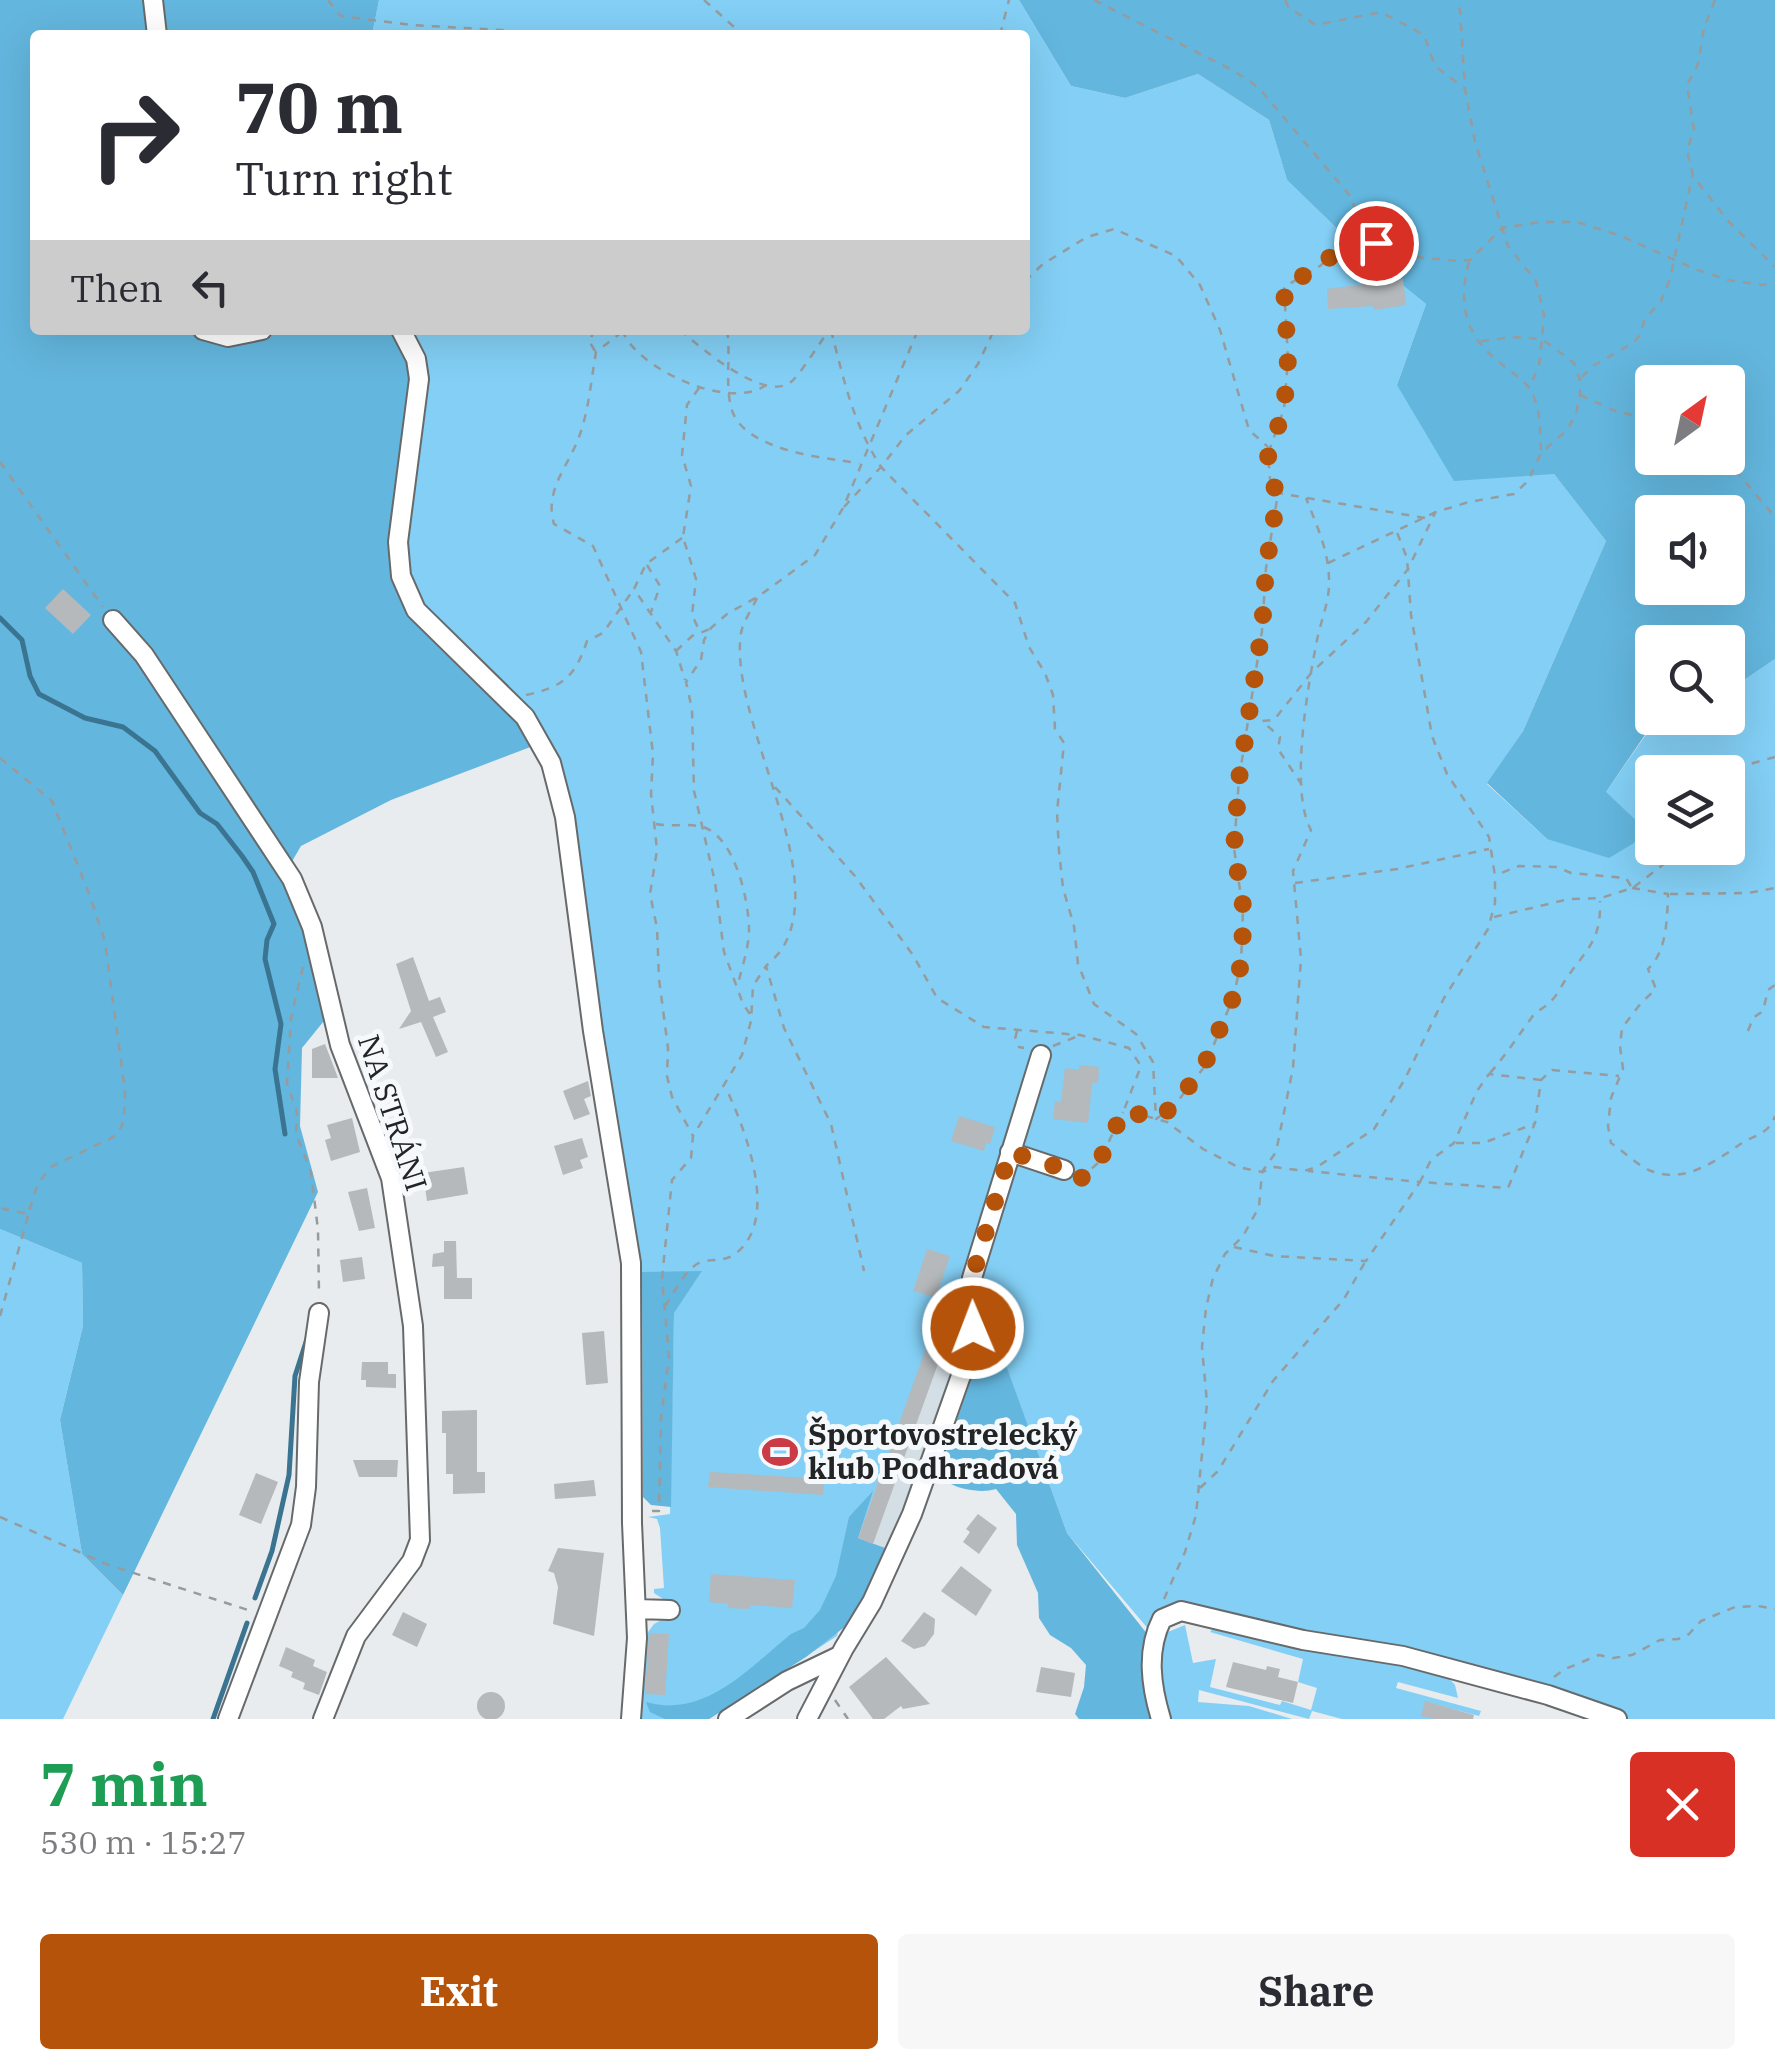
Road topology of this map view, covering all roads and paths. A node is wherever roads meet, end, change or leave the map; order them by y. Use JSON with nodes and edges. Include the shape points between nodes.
{"nodes":[{"id":1,"x":153,"y":0,"type":"edge"},
{"id":2,"x":328,"y":0,"type":"edge"},
{"id":3,"x":704,"y":0,"type":"edge"},
{"id":4,"x":1010,"y":0,"type":"edge"},
{"id":5,"x":1094,"y":0,"type":"edge"},
{"id":6,"x":1284,"y":0,"type":"edge"},
{"id":7,"x":1456,"y":0,"type":"edge"},
{"id":8,"x":1715,"y":0,"type":"edge"},
{"id":9,"x":156,"y":30,"type":"edge"},
{"id":10,"x":502,"y":30,"type":"edge"},
{"id":11,"x":737,"y":30,"type":"edge"},
{"id":12,"x":1001,"y":30,"type":"edge"},
{"id":13,"x":1465,"y":89,"type":"junction"},
{"id":14,"x":1693,"y":176,"type":"junction"},
{"id":15,"x":1502,"y":228,"type":"junction"},
{"id":16,"x":1353,"y":237,"type":"junction"},
{"id":17,"x":1470,"y":260,"type":"junction"},
{"id":18,"x":1674,"y":260,"type":"junction"},
{"id":19,"x":1775,"y":267,"type":"edge"},
{"id":20,"x":1030,"y":277,"type":"edge"},
{"id":21,"x":1775,"y":283,"type":"edge"},
{"id":22,"x":404,"y":335,"type":"edge"},
{"id":23,"x":592,"y":335,"type":"edge"},
{"id":24,"x":617,"y":335,"type":"edge"},
{"id":25,"x":624,"y":335,"type":"edge"},
{"id":26,"x":686,"y":335,"type":"edge"},
{"id":27,"x":726,"y":335,"type":"edge"},
{"id":28,"x":826,"y":335,"type":"edge"},
{"id":29,"x":831,"y":335,"type":"edge"},
{"id":30,"x":916,"y":335,"type":"edge"},
{"id":31,"x":992,"y":335,"type":"edge"},
{"id":32,"x":1542,"y":340,"type":"junction"},
{"id":33,"x":1481,"y":342,"type":"junction"},
{"id":34,"x":596,"y":352,"type":"junction"},
{"id":35,"x":730,"y":370,"type":"junction"},
{"id":36,"x":1580,"y":380,"type":"junction"},
{"id":37,"x":767,"y":384,"type":"junction"},
{"id":38,"x":699,"y":388,"type":"junction"},
{"id":39,"x":1530,"y":388,"type":"junction"},
{"id":40,"x":730,"y":394,"type":"junction"},
{"id":41,"x":1580,"y":395,"type":"junction"},
{"id":42,"x":1635,"y":416,"type":"edge"},
{"id":43,"x":868,"y":447,"type":"junction"},
{"id":44,"x":1270,"y":449,"type":"junction"},
{"id":45,"x":1542,"y":454,"type":"junction"},
{"id":46,"x":0,"y":462,"type":"edge"},
{"id":47,"x":860,"y":463,"type":"junction"},
{"id":48,"x":882,"y":468,"type":"junction"},
{"id":49,"x":1740,"y":475,"type":"edge"},
{"id":50,"x":1278,"y":493,"type":"junction"},
{"id":51,"x":1306,"y":498,"type":"junction"},
{"id":52,"x":844,"y":508,"type":"junction"},
{"id":53,"x":1436,"y":512,"type":"junction"},
{"id":54,"x":1775,"y":517,"type":"edge"},
{"id":55,"x":1425,"y":518,"type":"junction"},
{"id":56,"x":1396,"y":530,"type":"junction"},
{"id":57,"x":683,"y":537,"type":"junction"},
{"id":58,"x":1328,"y":563,"type":"junction"},
{"id":59,"x":646,"y":564,"type":"junction"},
{"id":60,"x":1408,"y":569,"type":"junction"},
{"id":61,"x":634,"y":589,"type":"junction"},
{"id":62,"x":758,"y":596,"type":"junction"},
{"id":63,"x":620,"y":606,"type":"junction"},
{"id":64,"x":651,"y":614,"type":"junction"},
{"id":65,"x":113,"y":620,"type":"joint"},
{"id":66,"x":711,"y":628,"type":"junction"},
{"id":67,"x":700,"y":632,"type":"junction"},
{"id":68,"x":676,"y":651,"type":"junction"},
{"id":69,"x":1312,"y":672,"type":"junction"},
{"id":70,"x":686,"y":682,"type":"junction"},
{"id":71,"x":510,"y":698,"type":"junction"},
{"id":72,"x":1775,"y":757,"type":"edge"},
{"id":73,"x":0,"y":758,"type":"edge"},
{"id":74,"x":1745,"y":765,"type":"edge"},
{"id":75,"x":775,"y":786,"type":"junction"},
{"id":76,"x":1303,"y":786,"type":"junction"},
{"id":77,"x":654,"y":824,"type":"junction"},
{"id":78,"x":702,"y":826,"type":"junction"},
{"id":79,"x":1491,"y":848,"type":"junction"},
{"id":80,"x":1661,"y":865,"type":"edge"},
{"id":81,"x":1495,"y":876,"type":"junction"},
{"id":82,"x":1294,"y":883,"type":"junction"},
{"id":83,"x":1632,"y":888,"type":"junction"},
{"id":84,"x":1775,"y":888,"type":"edge"},
{"id":85,"x":1668,"y":894,"type":"junction"},
{"id":86,"x":1601,"y":898,"type":"junction"},
{"id":87,"x":1492,"y":918,"type":"junction"},
{"id":88,"x":304,"y":963,"type":"dead end"},
{"id":89,"x":766,"y":966,"type":"junction"},
{"id":90,"x":738,"y":984,"type":"junction"},
{"id":91,"x":1775,"y":985,"type":"edge"},
{"id":92,"x":751,"y":1015,"type":"junction"},
{"id":93,"x":1017,"y":1030,"type":"junction"},
{"id":94,"x":1748,"y":1031,"type":"dead end"},
{"id":95,"x":1080,"y":1035,"type":"junction"},
{"id":96,"x":1037,"y":1052,"type":"junction"},
{"id":97,"x":1489,"y":1074,"type":"junction"},
{"id":98,"x":1620,"y":1076,"type":"junction"},
{"id":99,"x":1541,"y":1080,"type":"junction"},
{"id":100,"x":724,"y":1086,"type":"junction"},
{"id":101,"x":1124,"y":1110,"type":"junction"},
{"id":102,"x":1775,"y":1116,"type":"edge"},
{"id":103,"x":1156,"y":1119,"type":"junction"},
{"id":104,"x":1535,"y":1123,"type":"junction"},
{"id":105,"x":693,"y":1136,"type":"junction"},
{"id":106,"x":1454,"y":1142,"type":"junction"},
{"id":107,"x":1010,"y":1152,"type":"junction"},
{"id":108,"x":1060,"y":1168,"type":"joint"},
{"id":109,"x":1304,"y":1171,"type":"junction"},
{"id":110,"x":1262,"y":1172,"type":"junction"},
{"id":111,"x":1420,"y":1182,"type":"junction"},
{"id":112,"x":0,"y":1208,"type":"edge"},
{"id":113,"x":28,"y":1214,"type":"junction"},
{"id":114,"x":1233,"y":1246,"type":"junction"},
{"id":115,"x":1366,"y":1261,"type":"junction"},
{"id":116,"x":864,"y":1271,"type":"dead end"},
{"id":117,"x":664,"y":1307,"type":"junction"},
{"id":118,"x":320,"y":1313,"type":"joint"},
{"id":119,"x":0,"y":1316,"type":"edge"},
{"id":120,"x":1199,"y":1489,"type":"junction"},
{"id":121,"x":0,"y":1517,"type":"edge"},
{"id":122,"x":632,"y":1522,"type":"junction"},
{"id":123,"x":636,"y":1609,"type":"junction"},
{"id":124,"x":1775,"y":1609,"type":"edge"},
{"id":125,"x":670,"y":1610,"type":"dead end"},
{"id":126,"x":1166,"y":1615,"type":"junction"},
{"id":127,"x":266,"y":1616,"type":"junction"},
{"id":128,"x":840,"y":1655,"type":"junction"},
{"id":129,"x":772,"y":1690,"type":"junction"},
{"id":130,"x":1548,"y":1695,"type":"junction"},
{"id":131,"x":810,"y":1715,"type":"edge"},
{"id":132,"x":228,"y":1719,"type":"edge"},
{"id":133,"x":323,"y":1719,"type":"edge"},
{"id":134,"x":631,"y":1719,"type":"edge"},
{"id":135,"x":728,"y":1719,"type":"edge"},
{"id":136,"x":1161,"y":1719,"type":"edge"},
{"id":137,"x":1617,"y":1719,"type":"edge"}],
"edges":[{"from":1,"to":9,"type":"street"},
{"from":2,"to":10,"type":"path","via":[[341,16]]},
{"from":3,"to":11,"type":"path"},
{"from":4,"to":12,"type":"path"},
{"from":5,"to":16,"type":"path","via":[[1259,88],[1351,198],[1359,220]]},
{"from":6,"to":13,"type":"path","via":[[1316,25],[1380,12],[1424,35],[1436,66]]},
{"from":7,"to":13,"type":"path"},
{"from":8,"to":14,"type":"path","via":[[1687,85]]},
{"from":13,"to":15,"type":"path"},
{"from":14,"to":18,"type":"path"},
{"from":14,"to":19,"type":"path"},
{"from":15,"to":17,"type":"path"},
{"from":15,"to":18,"type":"path","via":[[1577,222]]},
{"from":15,"to":32,"type":"path","via":[[1536,280]]},
{"from":16,"to":17,"type":"path","via":[[1423,258]]},
{"from":16,"to":44,"type":"path","via":[[1284,287],[1284,410]]},
{"from":17,"to":33,"type":"path","via":[[1462,301]]},
{"from":18,"to":21,"type":"path","via":[[1728,280]]},
{"from":18,"to":36,"type":"path","via":[[1662,301],[1633,344]]},
{"from":20,"to":44,"type":"path","via":[[1087,237],[1114,229],[1176,256],[1200,285],[1220,330],[1250,430]]},
{"from":22,"to":71,"type":"street","via":[[419,378],[398,542],[401,576],[416,610]]},
{"from":23,"to":34,"type":"path"},
{"from":24,"to":34,"type":"path"},
{"from":25,"to":38,"type":"path","via":[[631,348]]},
{"from":26,"to":35,"type":"path"},
{"from":27,"to":35,"type":"path"},
{"from":28,"to":37,"type":"path","via":[[796,379]]},
{"from":29,"to":43,"type":"path"},
{"from":30,"to":43,"type":"path"},
{"from":31,"to":48,"type":"path","via":[[959,392],[906,435]]},
{"from":32,"to":33,"type":"path"},
{"from":32,"to":36,"type":"path","via":[[1574,363]]},
{"from":32,"to":39,"type":"path"},
{"from":33,"to":39,"type":"path"},
{"from":34,"to":63,"type":"path","via":[[585,418],[552,491],[550,511],[554,524],[592,546]]},
{"from":35,"to":37,"type":"path"},
{"from":35,"to":40,"type":"path"},
{"from":36,"to":41,"type":"path"},
{"from":37,"to":40,"type":"path"},
{"from":38,"to":40,"type":"path"},
{"from":38,"to":57,"type":"path","via":[[682,426],[692,486]]},
{"from":39,"to":45,"type":"path"},
{"from":40,"to":47,"type":"path","via":[[736,424],[746,433],[817,457]]},
{"from":41,"to":42,"type":"path"},
{"from":41,"to":45,"type":"path","via":[[1567,430]]},
{"from":43,"to":47,"type":"path"},
{"from":43,"to":48,"type":"path"},
{"from":44,"to":50,"type":"path","via":[[1270,480]]},
{"from":45,"to":53,"type":"path","via":[[1514,494]]},
{"from":46,"to":65,"type":"path"},
{"from":47,"to":52,"type":"path"},
{"from":48,"to":52,"type":"path"},
{"from":48,"to":103,"type":"path","via":[[1015,603],[1045,673],[1055,729],[1064,743],[1059,851],[1078,964],[1094,1004],[1136,1034],[1153,1062]]},
{"from":49,"to":54,"type":"path"},
{"from":50,"to":51,"type":"path"},
{"from":50,"to":103,"type":"path","via":[[1239,779],[1234,848],[1244,912],[1241,964],[1204,1066]]},
{"from":51,"to":55,"type":"path"},
{"from":51,"to":58,"type":"path"},
{"from":52,"to":62,"type":"path","via":[[815,555]]},
{"from":53,"to":55,"type":"path"},
{"from":53,"to":60,"type":"path"},
{"from":55,"to":56,"type":"path"},
{"from":56,"to":58,"type":"path"},
{"from":56,"to":60,"type":"path"},
{"from":57,"to":59,"type":"path"},
{"from":57,"to":67,"type":"path","via":[[696,579],[692,615]]},
{"from":58,"to":69,"type":"path","via":[[1330,584]]},
{"from":59,"to":61,"type":"path"},
{"from":59,"to":64,"type":"path","via":[[660,586]]},
{"from":60,"to":69,"type":"path","via":[[1366,622]]},
{"from":60,"to":79,"type":"path","via":[[1432,736]]},
{"from":61,"to":63,"type":"path"},
{"from":61,"to":64,"type":"path"},
{"from":62,"to":66,"type":"path"},
{"from":62,"to":75,"type":"path","via":[[742,631],[742,686]]},
{"from":63,"to":71,"type":"path","via":[[603,633],[587,640],[578,668],[552,689]]},
{"from":63,"to":77,"type":"path","via":[[641,652]]},
{"from":64,"to":68,"type":"path"},
{"from":65,"to":133,"type":"street","name":"NA STRÁNI","via":[[144,654],[292,879],[312,927],[340,1046],[390,1178],[413,1326],[420,1540],[356,1636]]},
{"from":66,"to":67,"type":"path"},
{"from":66,"to":70,"type":"path"},
{"from":67,"to":68,"type":"path"},
{"from":68,"to":70,"type":"path"},
{"from":69,"to":76,"type":"path"},
{"from":69,"to":76,"type":"path","via":[[1274,720],[1262,721],[1280,738],[1278,748]]},
{"from":70,"to":78,"type":"path"},
{"from":71,"to":122,"type":"street","via":[[546,753],[565,817],[628,1230]]},
{"from":72,"to":74,"type":"path"},
{"from":73,"to":113,"type":"path","via":[[52,802],[90,896],[105,942],[125,1091],[117,1135],[50,1168]]},
{"from":75,"to":89,"type":"path","via":[[794,898],[782,949]]},
{"from":75,"to":93,"type":"path","via":[[855,876],[937,998],[984,1027]]},
{"from":76,"to":82,"type":"path","via":[[1311,834]]},
{"from":77,"to":78,"type":"path"},
{"from":77,"to":105,"type":"path","via":[[650,894],[667,1076]]},
{"from":78,"to":90,"type":"path","via":[[724,952]]},
{"from":78,"to":90,"type":"path","via":[[722,839],[740,873],[749,931]]},
{"from":79,"to":81,"type":"path"},
{"from":79,"to":82,"type":"path"},
{"from":80,"to":83,"type":"path"},
{"from":81,"to":83,"type":"path","via":[[1519,866],[1558,867],[1626,878]]},
{"from":81,"to":87,"type":"path"},
{"from":82,"to":110,"type":"path","via":[[1301,959],[1297,1041],[1276,1152]]},
{"from":83,"to":85,"type":"path"},
{"from":83,"to":86,"type":"path"},
{"from":84,"to":85,"type":"path"},
{"from":85,"to":98,"type":"path","via":[[1667,928],[1648,969],[1656,989],[1622,1028]]},
{"from":86,"to":87,"type":"path"},
{"from":86,"to":97,"type":"path","via":[[1592,949]]},
{"from":87,"to":109,"type":"path","via":[[1374,1130]]},
{"from":88,"to":118,"type":"path","via":[[291,1018],[287,1084],[311,1172]]},
{"from":89,"to":92,"type":"path","via":[[752,986]]},
{"from":89,"to":116,"type":"path","via":[[784,1028],[830,1124]]},
{"from":90,"to":92,"type":"path"},
{"from":91,"to":94,"type":"path"},
{"from":92,"to":100,"type":"path","via":[[742,1055]]},
{"from":93,"to":95,"type":"path"},
{"from":93,"to":96,"type":"path","via":[[1019,1047]]},
{"from":95,"to":96,"type":"path"},
{"from":95,"to":101,"type":"path","via":[[1130,1048],[1137,1059]]},
{"from":96,"to":107,"type":"street"},
{"from":97,"to":99,"type":"path"},
{"from":97,"to":106,"type":"path"},
{"from":98,"to":99,"type":"path","via":[[1552,1070]]},
{"from":98,"to":102,"type":"path","via":[[1611,1098],[1611,1143],[1651,1170],[1691,1172],[1714,1164],[1760,1136]]},
{"from":99,"to":104,"type":"path"},
{"from":100,"to":105,"type":"path"},
{"from":100,"to":117,"type":"path","via":[[754,1159],[756,1222],[733,1256],[690,1270]]},
{"from":101,"to":103,"type":"path"},
{"from":101,"to":108,"type":"path","via":[[1084,1178]]},
{"from":103,"to":110,"type":"path","via":[[1238,1167]]},
{"from":104,"to":106,"type":"path","via":[[1483,1143]]},
{"from":104,"to":111,"type":"path","via":[[1508,1188]]},
{"from":105,"to":117,"type":"path","via":[[691,1158],[672,1180]]},
{"from":106,"to":111,"type":"path","via":[[1431,1160]]},
{"from":107,"to":108,"type":"street"},
{"from":107,"to":128,"type":"street","via":[[972,1278],[969,1354],[912,1514]]},
{"from":109,"to":110,"type":"path"},
{"from":109,"to":111,"type":"path"},
{"from":110,"to":114,"type":"path","via":[[1256,1214]]},
{"from":111,"to":115,"type":"path"},
{"from":112,"to":113,"type":"path"},
{"from":113,"to":119,"type":"path"},
{"from":114,"to":115,"type":"path","via":[[1274,1256]]},
{"from":114,"to":120,"type":"path","via":[[1213,1278],[1206,1308]]},
{"from":115,"to":120,"type":"path"},
{"from":117,"to":122,"type":"path","via":[[669,1358],[659,1510]]},
{"from":118,"to":127,"type":"street","via":[[309,1382],[304,1509]]},
{"from":120,"to":126,"type":"path","via":[[1185,1552],[1164,1597]]},
{"from":121,"to":127,"type":"path","via":[[106,1564]]},
{"from":122,"to":123,"type":"street"},
{"from":123,"to":125,"type":"street"},
{"from":123,"to":134,"type":"street"},
{"from":124,"to":130,"type":"path","via":[[1735,1608],[1678,1639],[1632,1655],[1599,1656],[1559,1672]]},
{"from":126,"to":130,"type":"street","via":[[1194,1612]]},
{"from":126,"to":136,"type":"street","via":[[1150,1663]]},
{"from":127,"to":132,"type":"street"},
{"from":128,"to":129,"type":"street"},
{"from":128,"to":131,"type":"street"},
{"from":129,"to":131,"type":"street","via":[[793,1690],[806,1699]]},
{"from":129,"to":135,"type":"street"},
{"from":130,"to":137,"type":"street"}]}
